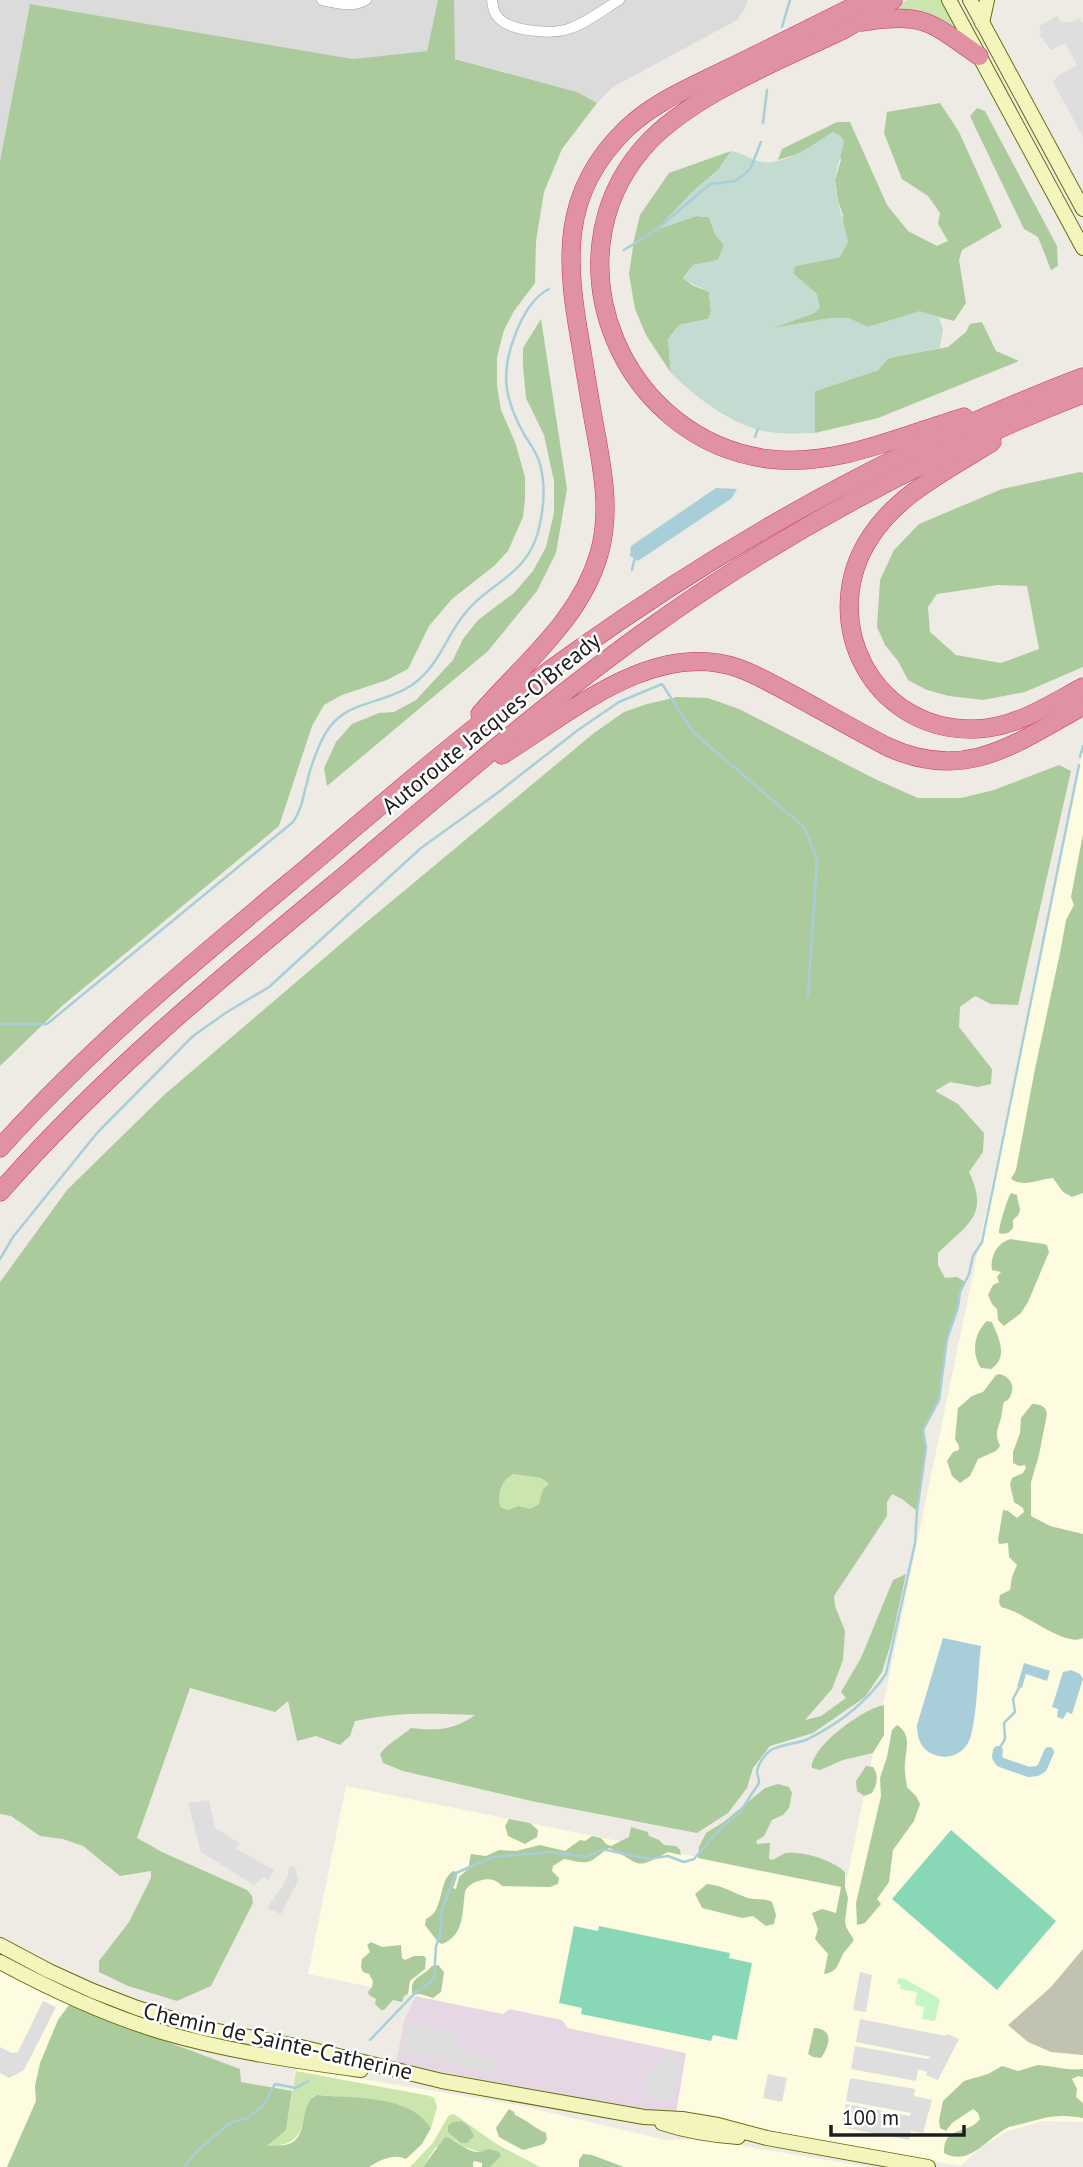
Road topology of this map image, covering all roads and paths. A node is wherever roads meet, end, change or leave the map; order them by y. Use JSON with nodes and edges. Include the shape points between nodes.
{"nodes":[{"id":1,"x":322,"y":0,"type":"edge"},
{"id":2,"x":366,"y":0,"type":"edge"},
{"id":3,"x":492,"y":0,"type":"edge"},
{"id":4,"x":619,"y":0,"type":"edge"},
{"id":5,"x":867,"y":0,"type":"edge"},
{"id":6,"x":893,"y":0,"type":"edge"},
{"id":7,"x":949,"y":0,"type":"edge"},
{"id":8,"x":970,"y":0,"type":"edge"},
{"id":9,"x":987,"y":0,"type":"edge"},
{"id":10,"x":858,"y":22,"type":"junction"},
{"id":11,"x":982,"y":23,"type":"junction"},
{"id":12,"x":979,"y":56,"type":"junction"},
{"id":13,"x":1083,"y":209,"type":"edge"},
{"id":14,"x":1083,"y":248,"type":"edge"},
{"id":15,"x":1083,"y":377,"type":"edge"},
{"id":16,"x":1083,"y":394,"type":"edge"},
{"id":17,"x":1040,"y":402,"type":"junction"},
{"id":18,"x":1083,"y":687,"type":"edge"},
{"id":19,"x":1083,"y":706,"type":"edge"},
{"id":20,"x":448,"y":750,"type":"junction"},
{"id":21,"x":443,"y":792,"type":"junction"},
{"id":22,"x":0,"y":1148,"type":"edge"},
{"id":23,"x":0,"y":1192,"type":"edge"},
{"id":24,"x":0,"y":1945,"type":"edge"},
{"id":25,"x":0,"y":1962,"type":"edge"},
{"id":26,"x":442,"y":2081,"type":"junction"},
{"id":27,"x":925,"y":2167,"type":"edge"}],
"edges":[{"from":1,"to":2,"type":"street","via":[[351,5]]},
{"from":3,"to":4,"type":"street","via":[[503,22],[545,32],[573,28]]},
{"from":5,"to":20,"type":"highway","via":[[650,110],[615,141],[592,174],[575,215],[569,264],[604,484],[600,550],[588,583],[564,621]]},
{"from":6,"to":10,"type":"highway"},
{"from":7,"to":12,"type":"main road"},
{"from":8,"to":11,"type":"main road"},
{"from":9,"to":11,"type":"main road"},
{"from":10,"to":12,"type":"highway","via":[[895,17],[920,20],[942,29]]},
{"from":10,"to":17,"type":"highway","via":[[696,104],[664,127],[638,155],[611,206],[601,254],[605,309],[622,356],[648,395],[684,427],[728,449],[774,460],[848,453]]},
{"from":11,"to":13,"type":"main road"},
{"from":12,"to":14,"type":"main road"},
{"from":15,"to":17,"type":"highway","name":"Autoroute Jacques-O'Bready"},
{"from":16,"to":17,"type":"highway","name":"Autoroute Jacques-O'Bready"},
{"from":17,"to":18,"type":"highway","via":[[903,501],[882,522],[854,571],[850,626],[860,659],[880,689],[911,713],[944,726],[973,729],[1006,724]]},
{"from":17,"to":20,"type":"highway","name":"Autoroute Jacques-O'Bready","via":[[874,470],[734,547],[574,653]]},
{"from":17,"to":21,"type":"highway","name":"Autoroute Jacques-O'Bready","via":[[809,525],[730,573],[607,660]]},
{"from":19,"to":21,"type":"highway","via":[[991,753],[964,761],[935,762],[888,747],[746,671],[714,662],[676,663],[646,670],[611,687]]},
{"from":20,"to":22,"type":"highway","name":"Autoroute Jacques-O'Bready","via":[[135,1013]]},
{"from":21,"to":23,"type":"highway","name":"Autoroute Jacques-O'Bready","via":[[159,1031],[75,1111]]},
{"from":24,"to":26,"type":"main road","name":"Chemin de Sainte-Catherine","via":[[71,1981],[163,2017]]},
{"from":25,"to":26,"type":"main road","name":"Chemin de Sainte-Catherine","via":[[95,2008],[178,2036],[284,2059]]},
{"from":26,"to":27,"type":"main road","name":"Chemin de Sainte-Catherine","via":[[718,2125]]}]}
